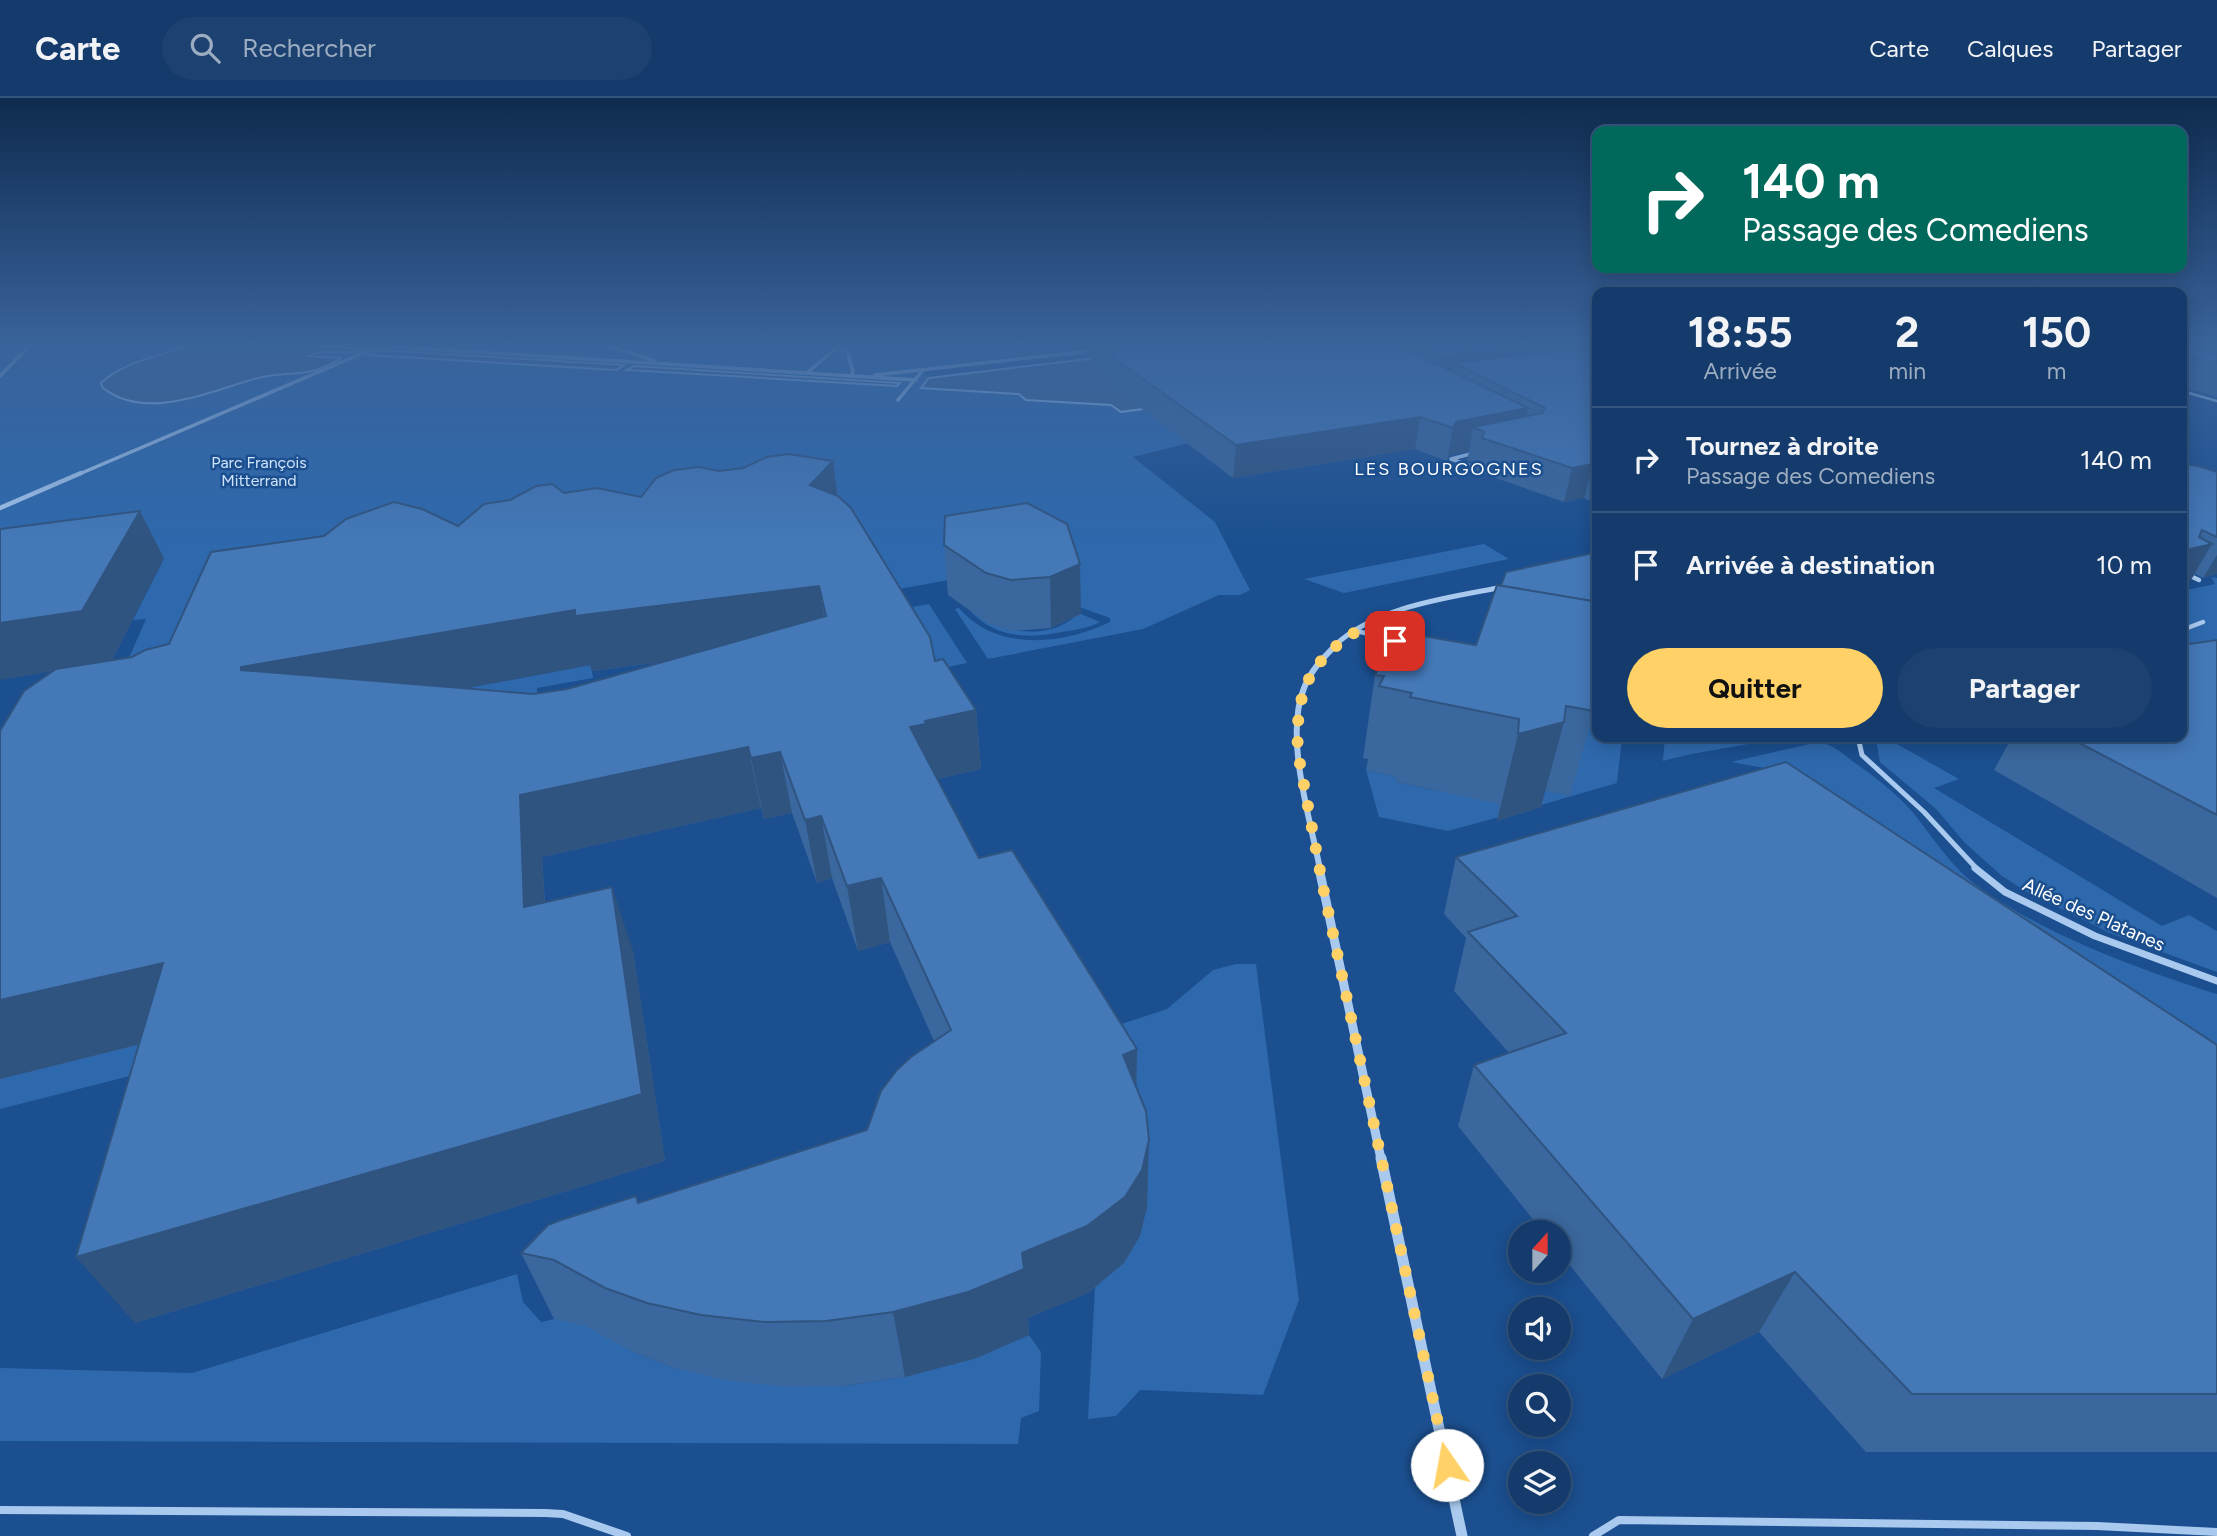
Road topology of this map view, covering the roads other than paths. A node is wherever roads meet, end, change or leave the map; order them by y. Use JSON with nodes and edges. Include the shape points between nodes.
{"nodes":[{"id":1,"x":231,"y":409,"type":"edge"},
{"id":2,"x":1481,"y":452,"type":"edge"},
{"id":3,"x":1474,"y":467,"type":"dead end"},
{"id":4,"x":0,"y":508,"type":"edge"},
{"id":5,"x":2187,"y":574,"type":"edge"},
{"id":6,"x":2199,"y":580,"type":"edge"},
{"id":7,"x":1516,"y":585,"type":"edge"},
{"id":8,"x":2203,"y":622,"type":"dead end"},
{"id":9,"x":2187,"y":628,"type":"edge"},
{"id":10,"x":1357,"y":631,"type":"junction"},
{"id":11,"x":1408,"y":643,"type":"edge"},
{"id":12,"x":1859,"y":742,"type":"edge"},
{"id":13,"x":2217,"y":981,"type":"edge"},
{"id":14,"x":0,"y":1510,"type":"edge"},
{"id":15,"x":2217,"y":1532,"type":"edge"},
{"id":16,"x":626,"y":1536,"type":"edge"},
{"id":17,"x":1462,"y":1536,"type":"edge"},
{"id":18,"x":1593,"y":1536,"type":"edge"}],
"edges":[{"from":1,"to":4,"type":"street"},
{"from":2,"to":3,"type":"street","via":[[1451,459]]},
{"from":5,"to":6,"type":"street"},
{"from":7,"to":10,"type":"street","via":[[1417,606]]},
{"from":8,"to":9,"type":"street"},
{"from":10,"to":11,"type":"street"},
{"from":10,"to":17,"type":"street","via":[[1326,653],[1309,677],[1299,710],[1298,753]]},
{"from":12,"to":13,"type":"street","name":"Allée des Platanes","via":[[1861,755],[1924,812],[1984,877],[2005,892],[2095,936]]},
{"from":14,"to":16,"type":"lane","via":[[545,1513],[563,1514]]},
{"from":15,"to":18,"type":"lane","via":[[2083,1525],[1619,1520]]}]}
